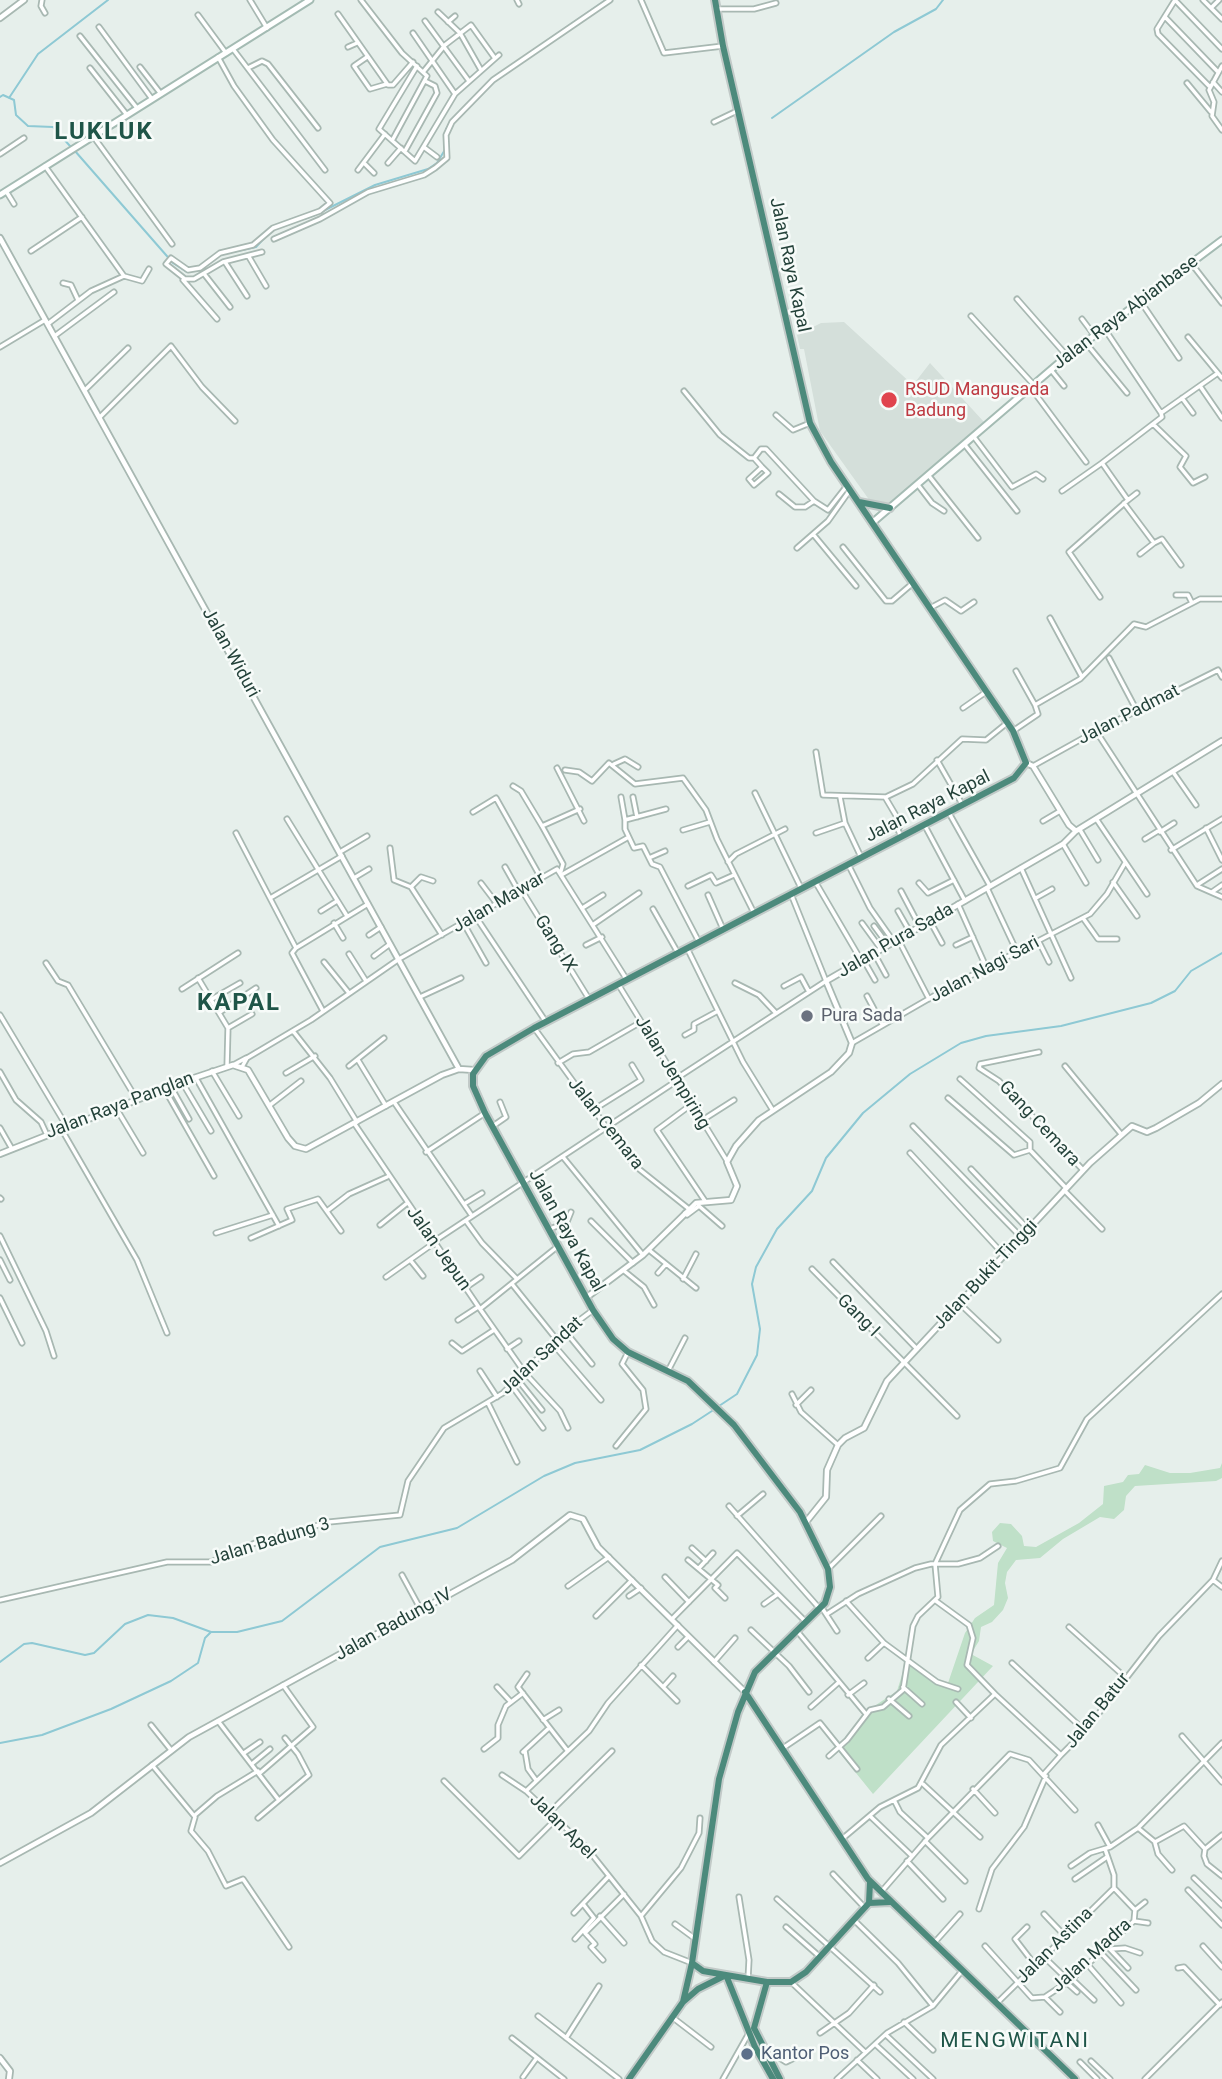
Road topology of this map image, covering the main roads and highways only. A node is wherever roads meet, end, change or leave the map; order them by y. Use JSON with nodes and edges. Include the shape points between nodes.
{"nodes":[{"id":1,"x":310,"y":0,"type":"edge"},
{"id":2,"x":715,"y":0,"type":"edge"},
{"id":3,"x":3,"y":193,"type":"edge"},
{"id":4,"x":1221,"y":243,"type":"edge"},
{"id":5,"x":858,"y":502,"type":"junction"},
{"id":6,"x":890,"y":508,"type":"junction"},
{"id":7,"x":872,"y":523,"type":"junction"},
{"id":8,"x":745,"y":1692,"type":"junction"},
{"id":9,"x":738,"y":1712,"type":"junction"},
{"id":10,"x":757,"y":1715,"type":"junction"},
{"id":11,"x":869,"y":1880,"type":"junction"},
{"id":12,"x":891,"y":1902,"type":"junction"},
{"id":13,"x":867,"y":1906,"type":"junction"},
{"id":14,"x":692,"y":1963,"type":"junction"},
{"id":15,"x":726,"y":1975,"type":"junction"},
{"id":16,"x":767,"y":1982,"type":"junction"},
{"id":17,"x":683,"y":2002,"type":"junction"},
{"id":18,"x":763,"y":2057,"type":"junction"},
{"id":19,"x":630,"y":2079,"type":"edge"},
{"id":20,"x":773,"y":2079,"type":"edge"},
{"id":21,"x":780,"y":2079,"type":"edge"},
{"id":22,"x":1075,"y":2079,"type":"edge"}],
"edges":[{"from":1,"to":3,"type":"main road"},
{"from":2,"to":5,"type":"highway","name":"Jalan Raya Kapal","via":[[810,423]]},
{"from":4,"to":6,"type":"main road","name":"Jalan Raya Abianbase","via":[[1067,356]]},
{"from":5,"to":6,"type":"highway"},
{"from":5,"to":7,"type":"highway","name":"Jalan Raya Kapal"},
{"from":6,"to":7,"type":"main road","name":"Jalan Raya Abianbase"},
{"from":7,"to":8,"type":"highway","name":"Jalan Raya Kapal","via":[[1010,727],[1026,763],[1014,778],[534,1028],[486,1056],[474,1070],[473,1086],[485,1113],[612,1339],[628,1352],[688,1381],[734,1425],[806,1522],[828,1569],[829,1592],[820,1608],[755,1672]]},
{"from":8,"to":9,"type":"highway"},
{"from":8,"to":10,"type":"highway"},
{"from":9,"to":10,"type":"highway","via":[[748,1710]]},
{"from":9,"to":14,"type":"highway","via":[[719,1779]]},
{"from":10,"to":11,"type":"highway"},
{"from":11,"to":12,"type":"highway"},
{"from":11,"to":13,"type":"highway"},
{"from":12,"to":13,"type":"highway"},
{"from":12,"to":22,"type":"highway"},
{"from":13,"to":16,"type":"highway","via":[[791,1982]]},
{"from":14,"to":15,"type":"highway","via":[[698,1969]]},
{"from":14,"to":17,"type":"highway"},
{"from":15,"to":16,"type":"highway"},
{"from":15,"to":17,"type":"highway"},
{"from":15,"to":18,"type":"highway","via":[[748,2033]]},
{"from":16,"to":18,"type":"highway","via":[[754,2022]]},
{"from":17,"to":19,"type":"highway"},
{"from":18,"to":20,"type":"highway"},
{"from":18,"to":21,"type":"highway"}]}
